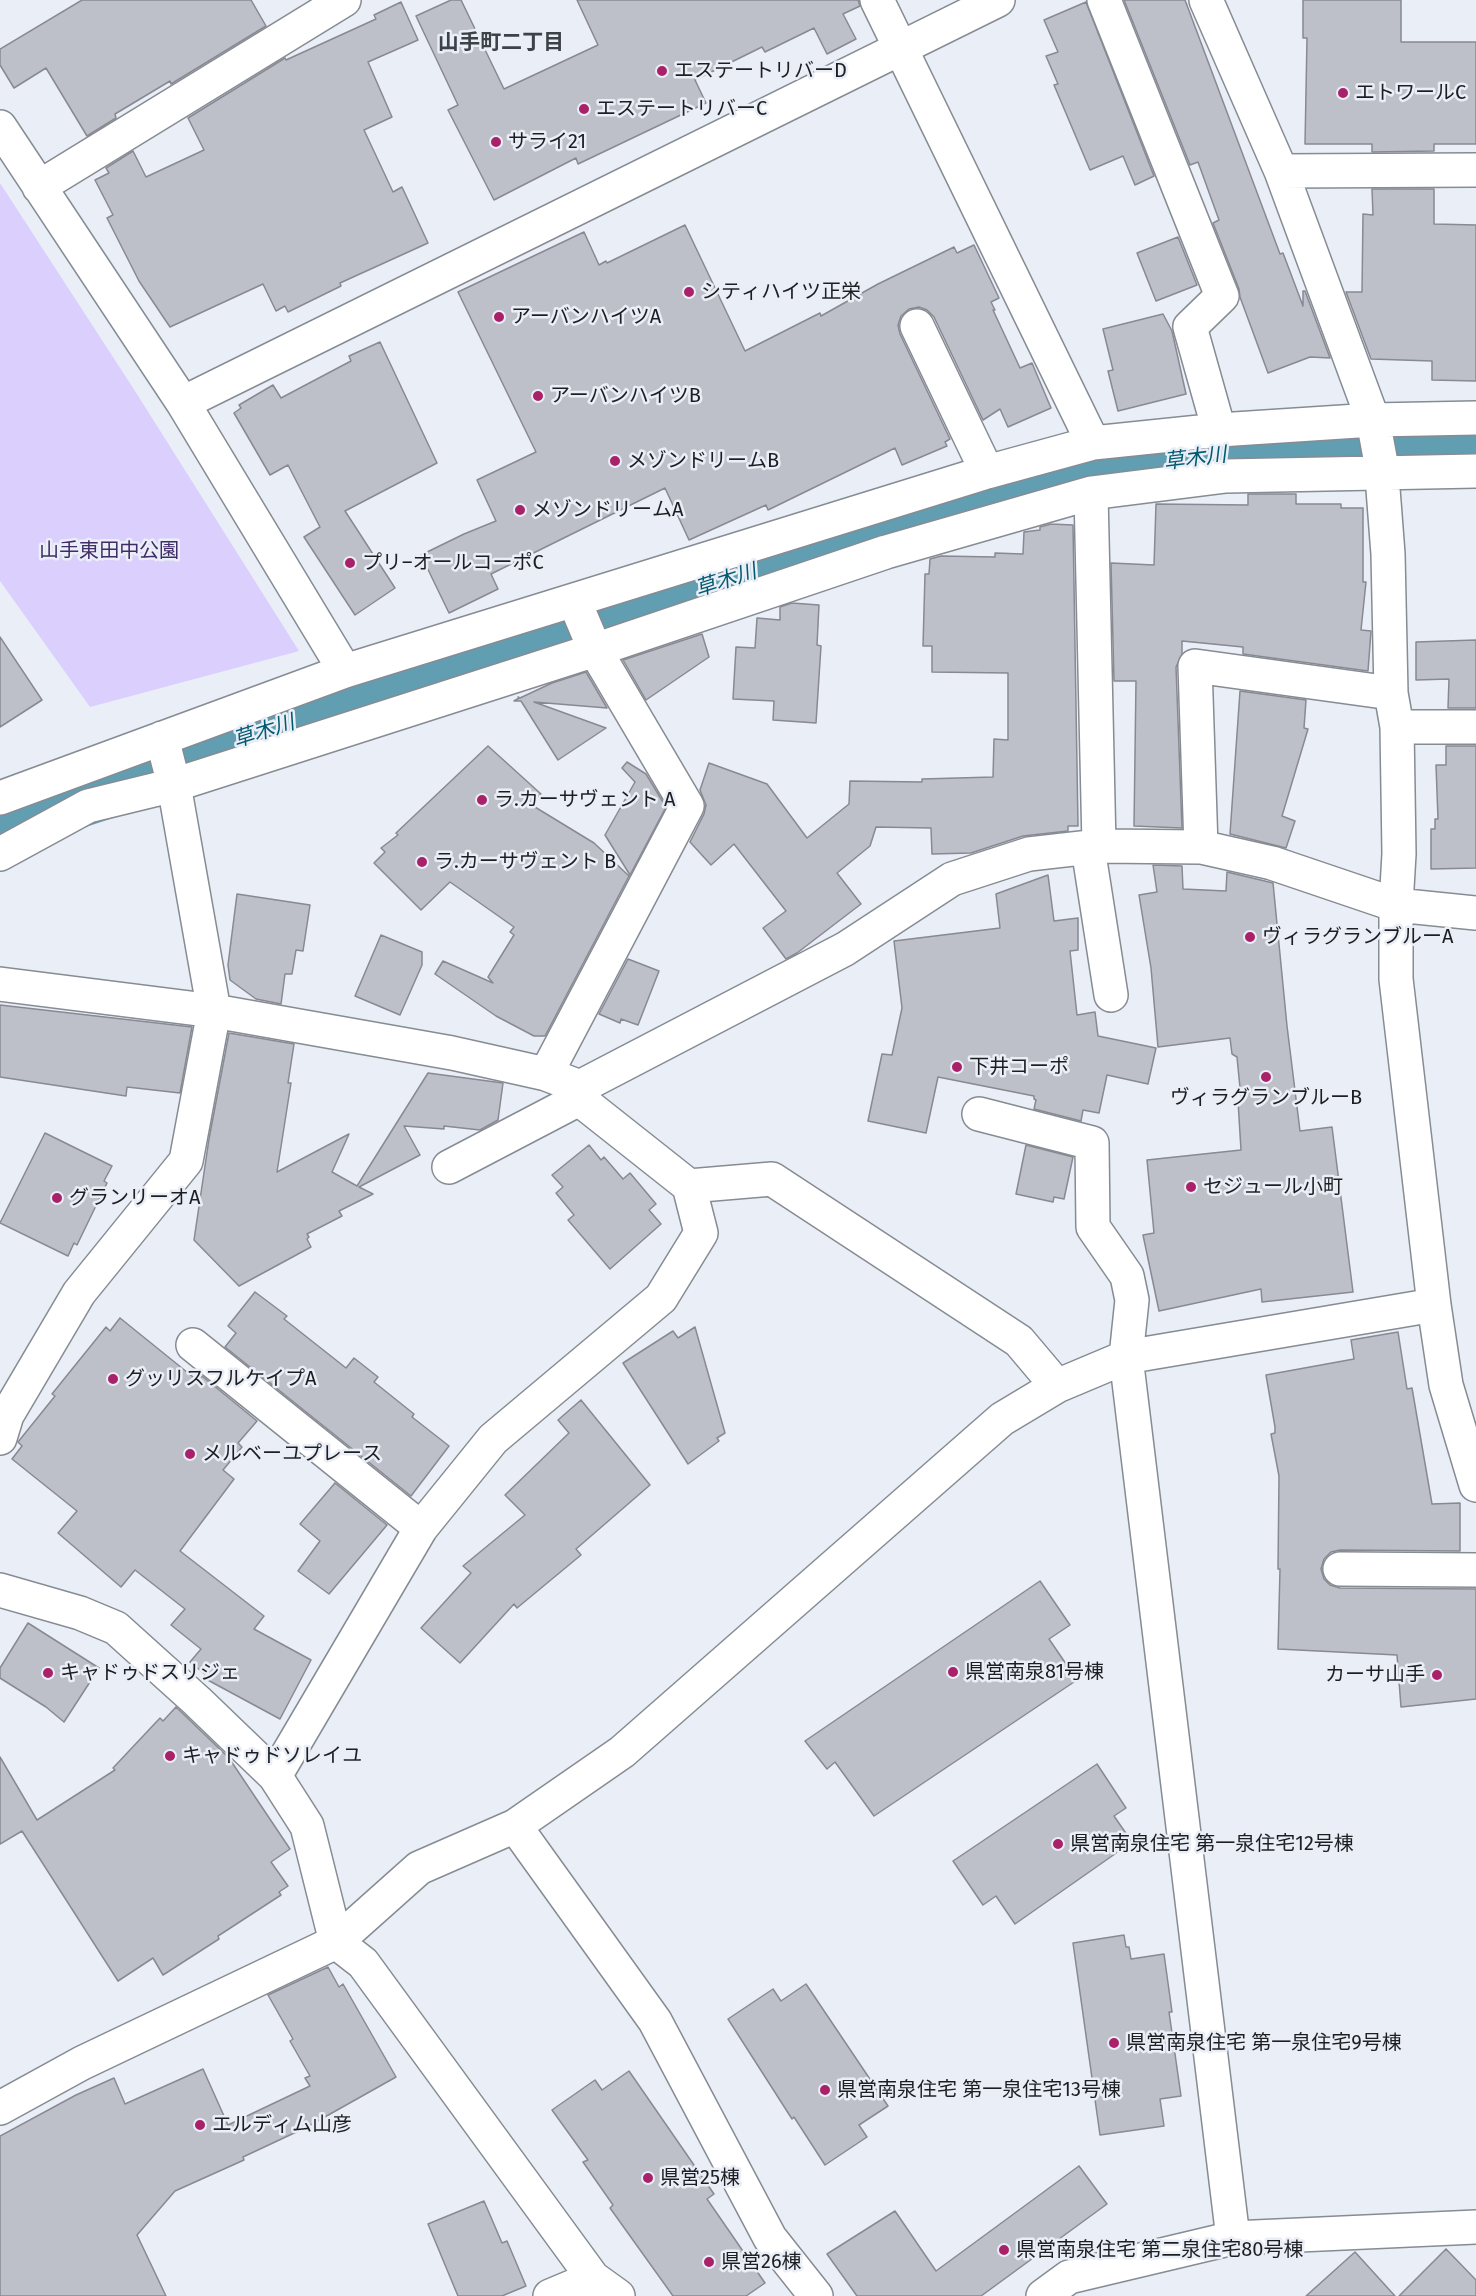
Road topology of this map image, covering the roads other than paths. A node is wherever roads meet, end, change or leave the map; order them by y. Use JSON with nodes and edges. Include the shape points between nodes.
{"nodes":[{"id":1,"x":344,"y":0,"type":"edge"},
{"id":2,"x":877,"y":0,"type":"edge"},
{"id":3,"x":998,"y":0,"type":"edge"},
{"id":4,"x":1104,"y":0,"type":"edge"},
{"id":5,"x":1206,"y":0,"type":"edge"},
{"id":6,"x":900,"y":47,"type":"junction"},
{"id":7,"x":0,"y":127,"type":"edge"},
{"id":8,"x":1476,"y":170,"type":"edge"},
{"id":9,"x":1281,"y":171,"type":"junction"},
{"id":10,"x":39,"y":187,"type":"junction"},
{"id":11,"x":917,"y":326,"type":"dead end"},
{"id":12,"x":183,"y":403,"type":"junction"},
{"id":13,"x":1476,"y":418,"type":"edge"},
{"id":14,"x":1219,"y":430,"type":"junction"},
{"id":15,"x":1093,"y":443,"type":"junction"},
{"id":16,"x":1378,"y":448,"type":"junction"},
{"id":17,"x":1476,"y":471,"type":"edge"},
{"id":18,"x":987,"y":472,"type":"junction"},
{"id":19,"x":1091,"y":493,"type":"junction"},
{"id":20,"x":584,"y":625,"type":"junction"},
{"id":21,"x":345,"y":670,"type":"junction"},
{"id":22,"x":1391,"y":693,"type":"junction"},
{"id":23,"x":1397,"y":727,"type":"junction"},
{"id":24,"x":1476,"y":727,"type":"edge"},
{"id":25,"x":168,"y":762,"type":"junction"},
{"id":26,"x":0,"y":798,"type":"edge"},
{"id":27,"x":1094,"y":847,"type":"junction"},
{"id":28,"x":1201,"y":848,"type":"junction"},
{"id":29,"x":0,"y":854,"type":"edge"},
{"id":30,"x":1396,"y":905,"type":"junction"},
{"id":31,"x":1476,"y":913,"type":"edge"},
{"id":32,"x":0,"y":984,"type":"edge"},
{"id":33,"x":1111,"y":995,"type":"dead end"},
{"id":34,"x":214,"y":1011,"type":"junction"},
{"id":35,"x":546,"y":1074,"type":"junction"},
{"id":36,"x":580,"y":1093,"type":"junction"},
{"id":37,"x":979,"y":1114,"type":"dead end"},
{"id":38,"x":449,"y":1167,"type":"dead end"},
{"id":39,"x":689,"y":1185,"type":"junction"},
{"id":40,"x":1434,"y":1305,"type":"junction"},
{"id":41,"x":193,"y":1345,"type":"dead end"},
{"id":42,"x":1126,"y":1357,"type":"junction"},
{"id":43,"x":1057,"y":1386,"type":"junction"},
{"id":44,"x":0,"y":1438,"type":"edge"},
{"id":45,"x":1476,"y":1485,"type":"edge"},
{"id":46,"x":422,"y":1528,"type":"junction"},
{"id":47,"x":1340,"y":1569,"type":"dead end"},
{"id":48,"x":1476,"y":1570,"type":"edge"},
{"id":49,"x":0,"y":1590,"type":"edge"},
{"id":50,"x":275,"y":1776,"type":"junction"},
{"id":51,"x":515,"y":1826,"type":"junction"},
{"id":52,"x":336,"y":1942,"type":"junction"},
{"id":53,"x":0,"y":2108,"type":"edge"},
{"id":54,"x":1476,"y":2227,"type":"edge"},
{"id":55,"x":1233,"y":2238,"type":"junction"},
{"id":56,"x":606,"y":2287,"type":"edge"},
{"id":57,"x":549,"y":2296,"type":"edge"},
{"id":58,"x":816,"y":2296,"type":"edge"},
{"id":59,"x":1043,"y":2296,"type":"edge"}],
"edges":[{"from":1,"to":10,"type":"street"},
{"from":2,"to":6,"type":"street"},
{"from":3,"to":6,"type":"street"},
{"from":4,"to":14,"type":"street","via":[[1222,296],[1190,327]]},
{"from":5,"to":9,"type":"street"},
{"from":6,"to":12,"type":"street"},
{"from":6,"to":15,"type":"street"},
{"from":7,"to":10,"type":"street"},
{"from":8,"to":9,"type":"street"},
{"from":9,"to":16,"type":"street"},
{"from":10,"to":12,"type":"street"},
{"from":11,"to":18,"type":"street"},
{"from":12,"to":21,"type":"street"},
{"from":13,"to":16,"type":"street"},
{"from":14,"to":15,"type":"street"},
{"from":14,"to":16,"type":"street"},
{"from":15,"to":18,"type":"street"},
{"from":16,"to":17,"type":"street"},
{"from":16,"to":19,"type":"street","via":[[1226,476]]},
{"from":16,"to":22,"type":"street"},
{"from":18,"to":20,"type":"street"},
{"from":19,"to":20,"type":"street","via":[[886,552]]},
{"from":19,"to":27,"type":"street"},
{"from":20,"to":21,"type":"street"},
{"from":20,"to":25,"type":"street"},
{"from":20,"to":35,"type":"street","via":[[687,806]]},
{"from":21,"to":25,"type":"street"},
{"from":22,"to":23,"type":"street"},
{"from":22,"to":28,"type":"street","via":[[1195,666]]},
{"from":23,"to":24,"type":"street"},
{"from":23,"to":30,"type":"street","via":[[1400,854]]},
{"from":25,"to":26,"type":"street"},
{"from":25,"to":29,"type":"street"},
{"from":25,"to":34,"type":"street"},
{"from":27,"to":28,"type":"street"},
{"from":27,"to":33,"type":"street"},
{"from":27,"to":36,"type":"street","via":[[1029,854],[952,879],[845,949]]},
{"from":28,"to":30,"type":"street","via":[[1272,863]]},
{"from":30,"to":31,"type":"street"},
{"from":30,"to":40,"type":"street","via":[[1396,979]]},
{"from":32,"to":34,"type":"street"},
{"from":34,"to":35,"type":"street","via":[[452,1053]]},
{"from":34,"to":44,"type":"street","via":[[186,1161],[79,1293],[7,1415]]},
{"from":35,"to":36,"type":"street"},
{"from":36,"to":38,"type":"street"},
{"from":36,"to":39,"type":"street"},
{"from":37,"to":42,"type":"street","via":[[1092,1143],[1094,1227],[1127,1276],[1132,1300]]},
{"from":39,"to":43,"type":"street","via":[[772,1179],[1020,1341]]},
{"from":39,"to":46,"type":"street","via":[[701,1233],[661,1298],[493,1439]]},
{"from":40,"to":42,"type":"street"},
{"from":40,"to":45,"type":"street","via":[[1446,1385]]},
{"from":41,"to":46,"type":"street"},
{"from":42,"to":43,"type":"street"},
{"from":42,"to":55,"type":"street"},
{"from":43,"to":51,"type":"street","via":[[1002,1419],[622,1752]]},
{"from":46,"to":50,"type":"street"},
{"from":47,"to":48,"type":"street"},
{"from":49,"to":50,"type":"street","via":[[80,1613],[116,1628]]},
{"from":50,"to":52,"type":"street","via":[[307,1826]]},
{"from":51,"to":52,"type":"street","via":[[419,1868]]},
{"from":51,"to":58,"type":"street","via":[[656,2021],[770,2238]]},
{"from":52,"to":53,"type":"street","via":[[82,2063]]},
{"from":52,"to":56,"type":"street","via":[[363,1963]]},
{"from":54,"to":55,"type":"street"},
{"from":55,"to":59,"type":"street","via":[[1070,2277]]},
{"from":56,"to":57,"type":"street"}]}
